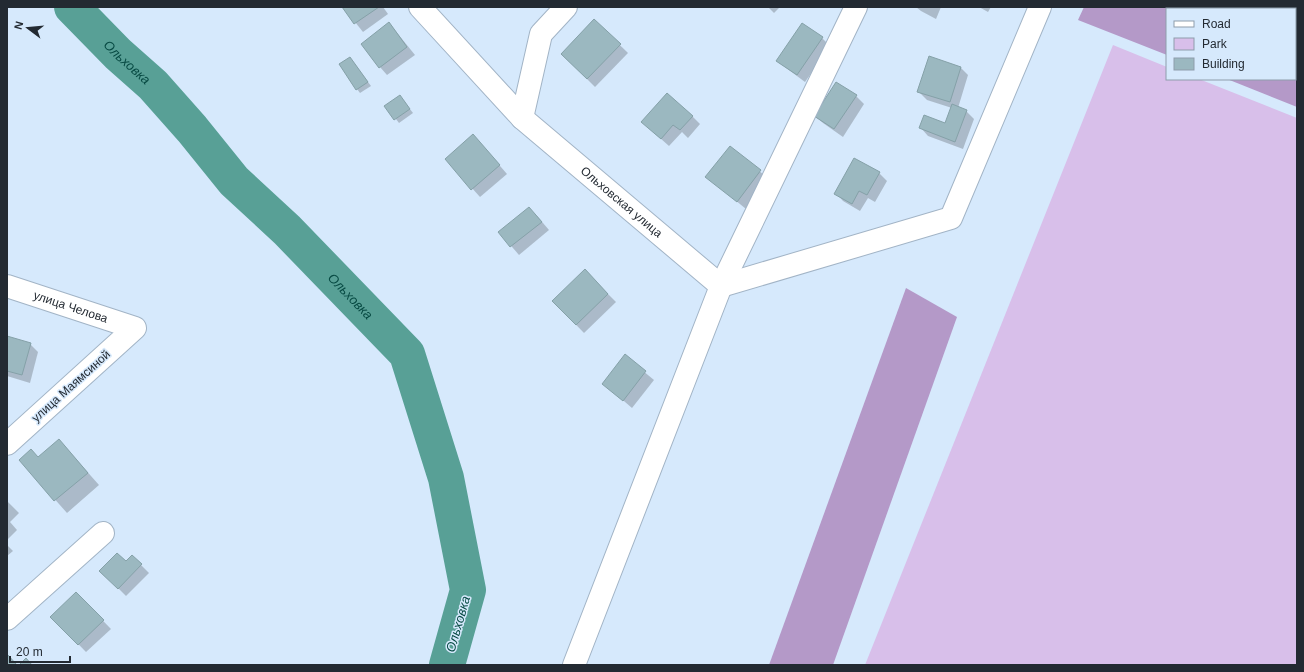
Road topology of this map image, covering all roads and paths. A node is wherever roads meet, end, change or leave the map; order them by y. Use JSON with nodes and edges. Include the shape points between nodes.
{"nodes":[{"id":1,"x":420,"y":7,"type":"edge"},
{"id":2,"x":566,"y":7,"type":"edge"},
{"id":3,"x":856,"y":7,"type":"edge"},
{"id":4,"x":1040,"y":7,"type":"edge"},
{"id":5,"x":522,"y":118,"type":"junction"},
{"id":6,"x":7,"y":286,"type":"edge"},
{"id":7,"x":721,"y":286,"type":"junction"},
{"id":8,"x":135,"y":328,"type":"joint"},
{"id":9,"x":7,"y":444,"type":"edge"},
{"id":10,"x":103,"y":533,"type":"dead end"},
{"id":11,"x":7,"y":619,"type":"edge"},
{"id":12,"x":574,"y":665,"type":"edge"}],
"edges":[{"from":1,"to":5,"type":"street","name":"Ольховская улица"},
{"from":2,"to":5,"type":"street","via":[[541,34]]},
{"from":3,"to":7,"type":"street"},
{"from":4,"to":7,"type":"street","via":[[951,218]]},
{"from":5,"to":7,"type":"street","name":"Ольховская улица"},
{"from":6,"to":8,"type":"street","name":"улица Челова"},
{"from":7,"to":12,"type":"street"},
{"from":8,"to":9,"type":"street","name":"улица Маямсиной"},
{"from":10,"to":11,"type":"street"}]}
